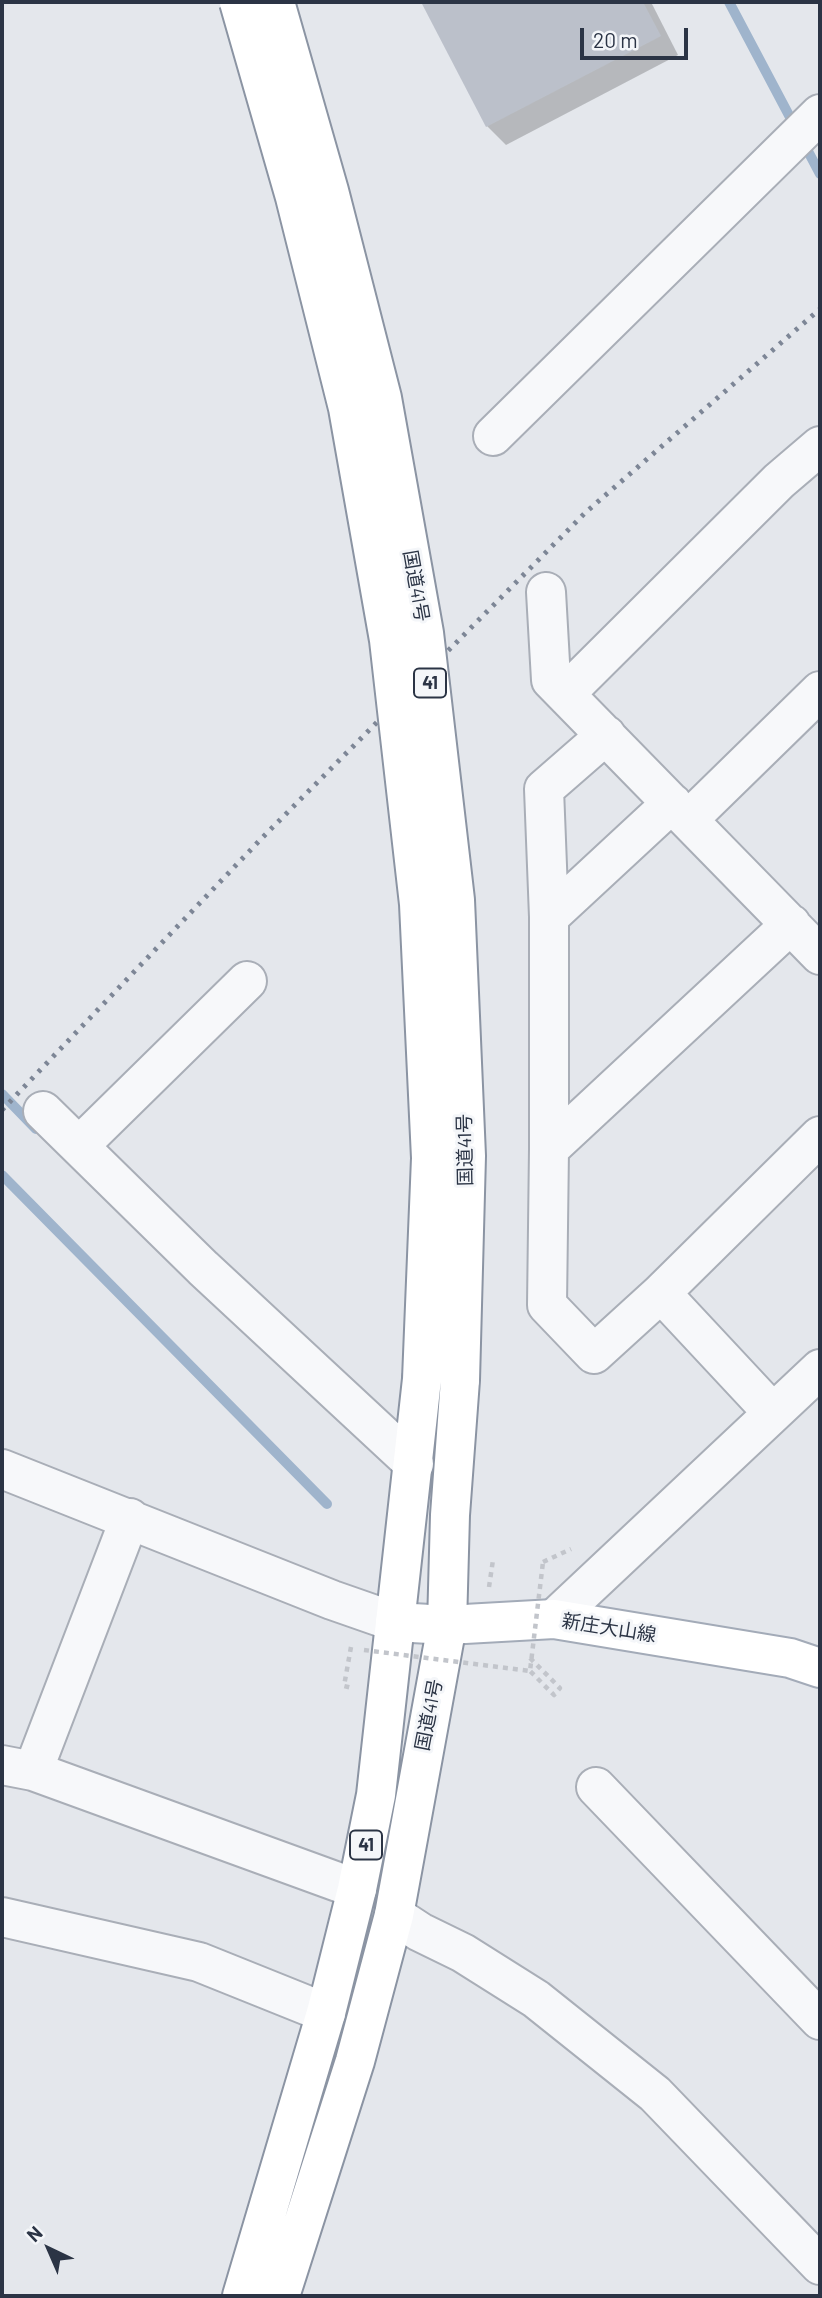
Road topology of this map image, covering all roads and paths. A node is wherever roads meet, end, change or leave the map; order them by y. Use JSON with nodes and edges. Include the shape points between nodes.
{"nodes":[{"id":1,"x":239,"y":2,"type":"edge"},
{"id":2,"x":275,"y":2,"type":"edge"},
{"id":3,"x":820,"y":114,"type":"edge"},
{"id":4,"x":493,"y":436,"type":"dead end"},
{"id":5,"x":820,"y":446,"type":"edge"},
{"id":6,"x":547,"y":592,"type":"dead end"},
{"id":7,"x":820,"y":691,"type":"edge"},
{"id":8,"x":565,"y":694,"type":"junction"},
{"id":9,"x":606,"y":735,"type":"junction"},
{"id":10,"x":680,"y":812,"type":"junction"},
{"id":11,"x":549,"y":918,"type":"junction"},
{"id":12,"x":810,"y":937,"type":"edge"},
{"id":13,"x":247,"y":981,"type":"dead end"},
{"id":14,"x":43,"y":1111,"type":"dead end"},
{"id":15,"x":820,"y":1136,"type":"edge"},
{"id":16,"x":79,"y":1146,"type":"junction"},
{"id":17,"x":549,"y":1149,"type":"junction"},
{"id":18,"x":661,"y":1293,"type":"junction"},
{"id":19,"x":820,"y":1369,"type":"edge"},
{"id":20,"x":773,"y":1413,"type":"junction"},
{"id":21,"x":414,"y":1464,"type":"junction"},
{"id":22,"x":2,"y":1469,"type":"edge"},
{"id":23,"x":130,"y":1518,"type":"junction"},
{"id":24,"x":542,"y":1562,"type":"dead end"},
{"id":25,"x":554,"y":1619,"type":"junction"},
{"id":26,"x":395,"y":1622,"type":"junction"},
{"id":27,"x":447,"y":1625,"type":"junction"},
{"id":28,"x":352,"y":1639,"type":"dead end"},
{"id":29,"x":364,"y":1650,"type":"dead end"},
{"id":30,"x":529,"y":1657,"type":"dead end"},
{"id":31,"x":820,"y":1668,"type":"edge"},
{"id":32,"x":530,"y":1671,"type":"junction"},
{"id":33,"x":356,"y":1689,"type":"dead end"},
{"id":34,"x":17,"y":1768,"type":"edge"},
{"id":35,"x":596,"y":1787,"type":"dead end"},
{"id":36,"x":357,"y":1889,"type":"junction"},
{"id":37,"x":394,"y":1914,"type":"junction"},
{"id":38,"x":2,"y":1917,"type":"edge"},
{"id":39,"x":326,"y":2013,"type":"junction"},
{"id":40,"x":820,"y":2018,"type":"edge"},
{"id":41,"x":820,"y":2265,"type":"edge"},
{"id":42,"x":242,"y":2296,"type":"edge"},
{"id":43,"x":280,"y":2296,"type":"edge"}],
"edges":[{"from":1,"to":21,"type":"main road","name":"国道41号","number":"41","bridge":true,"via":[[295,197],[348,408],[389,640],[419,904],[431,1158]]},
{"from":2,"to":27,"type":"main road","name":"国道41号","number":"41","bridge":true,"via":[[382,398],[424,634],[455,913],[467,1156]]},
{"from":3,"to":4,"type":"street"},
{"from":5,"to":8,"type":"street"},
{"from":6,"to":8,"type":"street","via":[[551,680]]},
{"from":7,"to":10,"type":"street"},
{"from":8,"to":9,"type":"street"},
{"from":9,"to":10,"type":"street"},
{"from":9,"to":11,"type":"street","via":[[544,789]]},
{"from":10,"to":11,"type":"street"},
{"from":10,"to":12,"type":"street"},
{"from":11,"to":17,"type":"street"},
{"from":12,"to":17,"type":"street"},
{"from":13,"to":16,"type":"street"},
{"from":14,"to":16,"type":"street"},
{"from":15,"to":18,"type":"street"},
{"from":16,"to":21,"type":"street"},
{"from":17,"to":18,"type":"street","via":[[547,1305],[594,1354]]},
{"from":18,"to":20,"type":"street"},
{"from":19,"to":20,"type":"street"},
{"from":20,"to":25,"type":"street"},
{"from":21,"to":26,"type":"main road","name":"国道41号","number":"41"},
{"from":22,"to":23,"type":"street"},
{"from":23,"to":26,"type":"street"},
{"from":23,"to":34,"type":"street"},
{"from":24,"to":32,"type":"path","bridge":true},
{"from":25,"to":27,"type":"main road","name":"新庄大山線"},
{"from":25,"to":31,"type":"main road","name":"新庄大山線","via":[[790,1658]]},
{"from":26,"to":27,"type":"main road","name":"新庄大山線"},
{"from":26,"to":36,"type":"main road","name":"国道41号","number":"41","via":[[376,1796]]},
{"from":27,"to":37,"type":"main road","name":"国道41号","number":"41"},
{"from":28,"to":33,"type":"path","via":[[344,1686]]},
{"from":29,"to":32,"type":"path","bridge":true},
{"from":30,"to":32,"type":"path","via":[[560,1688],[554,1695]]},
{"from":34,"to":36,"type":"street"},
{"from":35,"to":40,"type":"street"},
{"from":36,"to":39,"type":"main road","name":"国道41号","number":"41"},
{"from":37,"to":41,"type":"street","via":[[536,1999],[655,2094]]},
{"from":37,"to":43,"type":"main road","name":"国道41号","number":"41","via":[[355,2061]]},
{"from":38,"to":39,"type":"street","via":[[199,1962]]},
{"from":39,"to":42,"type":"main road","name":"国道41号","number":"41"}]}
